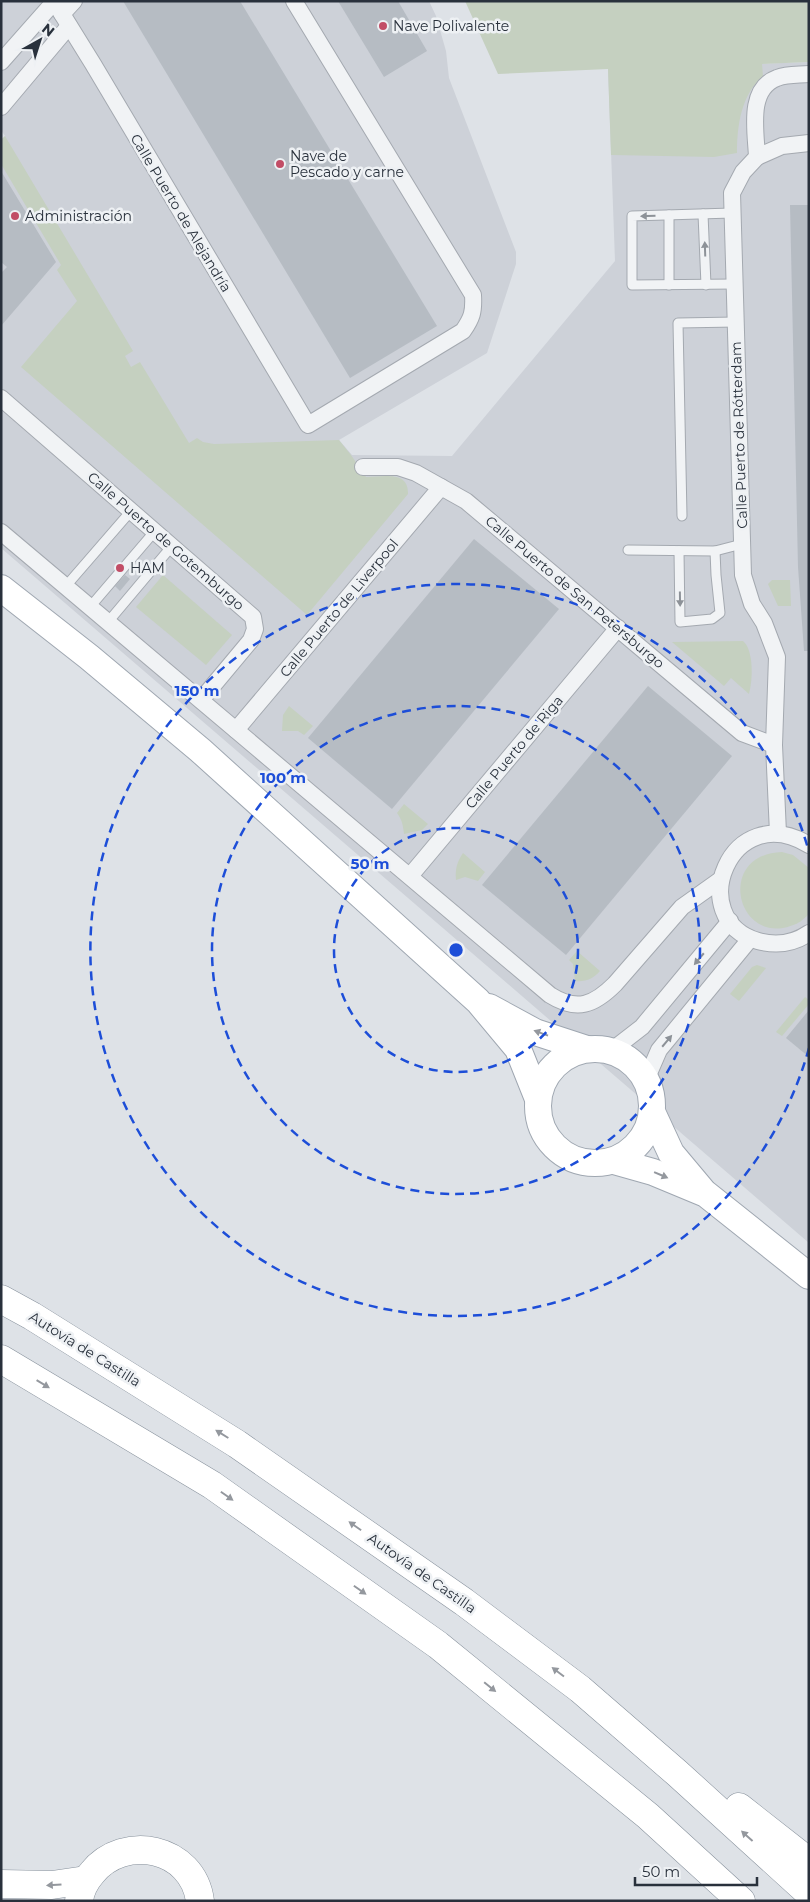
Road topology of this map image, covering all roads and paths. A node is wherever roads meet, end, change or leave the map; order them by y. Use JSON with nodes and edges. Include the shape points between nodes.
{"nodes":[{"id":1,"x":74,"y":1,"type":"edge"},
{"id":2,"x":294,"y":1,"type":"edge"},
{"id":3,"x":60,"y":11,"type":"edge"},
{"id":4,"x":1,"y":62,"type":"edge"},
{"id":5,"x":809,"y":74,"type":"edge"},
{"id":6,"x":1,"y":107,"type":"edge"},
{"id":7,"x":809,"y":143,"type":"edge"},
{"id":8,"x":757,"y":157,"type":"junction"},
{"id":9,"x":732,"y":213,"type":"junction"},
{"id":10,"x":704,"y":214,"type":"junction"},
{"id":11,"x":669,"y":215,"type":"junction"},
{"id":12,"x":735,"y":284,"type":"junction"},
{"id":13,"x":669,"y":285,"type":"junction"},
{"id":14,"x":706,"y":285,"type":"junction"},
{"id":15,"x":736,"y":322,"type":"junction"},
{"id":16,"x":1,"y":398,"type":"edge"},
{"id":17,"x":363,"y":467,"type":"dead end"},
{"id":18,"x":441,"y":487,"type":"junction"},
{"id":19,"x":131,"y":510,"type":"junction"},
{"id":20,"x":682,"y":516,"type":"dead end"},
{"id":21,"x":155,"y":531,"type":"junction"},
{"id":22,"x":1,"y":532,"type":"edge"},
{"id":23,"x":742,"y":544,"type":"junction"},
{"id":24,"x":172,"y":546,"type":"junction"},
{"id":25,"x":628,"y":550,"type":"dead end"},
{"id":26,"x":679,"y":551,"type":"junction"},
{"id":27,"x":715,"y":551,"type":"junction"},
{"id":28,"x":66,"y":586,"type":"junction"},
{"id":29,"x":1,"y":588,"type":"edge"},
{"id":30,"x":90,"y":606,"type":"junction"},
{"id":31,"x":108,"y":622,"type":"junction"},
{"id":32,"x":618,"y":628,"type":"junction"},
{"id":33,"x":201,"y":700,"type":"junction"},
{"id":34,"x":236,"y":730,"type":"junction"},
{"id":35,"x":774,"y":745,"type":"junction"},
{"id":36,"x":778,"y":833,"type":"junction"},
{"id":37,"x":809,"y":845,"type":"edge"},
{"id":38,"x":410,"y":876,"type":"junction"},
{"id":39,"x":720,"y":880,"type":"junction"},
{"id":40,"x":730,"y":921,"type":"junction"},
{"id":41,"x":809,"y":934,"type":"edge"},
{"id":42,"x":750,"y":939,"type":"junction"},
{"id":43,"x":478,"y":1001,"type":"junction"},
{"id":44,"x":599,"y":1050,"type":"junction"},
{"id":45,"x":646,"y":1080,"type":"junction"},
{"id":46,"x":538,"y":1098,"type":"junction"},
{"id":47,"x":653,"y":1114,"type":"junction"},
{"id":48,"x":614,"y":1161,"type":"junction"},
{"id":49,"x":706,"y":1194,"type":"junction"},
{"id":50,"x":809,"y":1276,"type":"edge"},
{"id":51,"x":1,"y":1299,"type":"edge"},
{"id":52,"x":1,"y":1359,"type":"edge"},
{"id":53,"x":580,"y":1689,"type":"junction"},
{"id":54,"x":809,"y":1862,"type":"edge"},
{"id":55,"x":11,"y":1885,"type":"edge"},
{"id":56,"x":83,"y":1890,"type":"edge"},
{"id":57,"x":809,"y":1893,"type":"edge"},
{"id":58,"x":202,"y":1899,"type":"edge"},
{"id":59,"x":742,"y":1901,"type":"edge"}],
"edges":[{"from":1,"to":3,"type":"street"},
{"from":2,"to":3,"type":"street","name":"Calle Puerto de Alejandría","via":[[473,295],[472,317],[463,332],[308,425]]},
{"from":3,"to":4,"type":"street"},
{"from":3,"to":6,"type":"street"},
{"from":5,"to":8,"type":"street","via":[[776,78],[760,93],[756,114]]},
{"from":7,"to":8,"type":"street","via":[[782,146]]},
{"from":8,"to":9,"type":"street","name":"Calle Puerto de Rótterdam","via":[[732,193]]},
{"from":9,"to":10,"type":"lane"},
{"from":9,"to":12,"type":"street","name":"Calle Puerto de Rótterdam"},
{"from":10,"to":11,"type":"lane"},
{"from":14,"to":10,"type":"lane","one_way":true},
{"from":11,"to":13,"type":"lane"},
{"from":11,"to":13,"type":"lane","one_way":true,"via":[[632,216],[632,285]]},
{"from":12,"to":14,"type":"lane"},
{"from":12,"to":15,"type":"street","name":"Calle Puerto de Rótterdam"},
{"from":13,"to":14,"type":"lane"},
{"from":15,"to":20,"type":"lane","via":[[678,323]]},
{"from":15,"to":23,"type":"street","name":"Calle Puerto de Rótterdam"},
{"from":16,"to":19,"type":"street","name":"Calle Puerto de Gotemburgo"},
{"from":17,"to":18,"type":"street","name":"Calle Puerto de San Petersburgo","via":[[398,467]]},
{"from":18,"to":32,"type":"street","name":"Calle Puerto de San Petersburgo","via":[[466,501]]},
{"from":18,"to":34,"type":"street","name":"Calle Puerto de Liverpool"},
{"from":19,"to":21,"type":"street","name":"Calle Puerto de Gotemburgo"},
{"from":19,"to":28,"type":"lane"},
{"from":21,"to":24,"type":"street","name":"Calle Puerto de Gotemburgo"},
{"from":21,"to":30,"type":"lane"},
{"from":22,"to":28,"type":"street"},
{"from":23,"to":27,"type":"lane"},
{"from":23,"to":35,"type":"street","name":"Calle Puerto de Rótterdam","via":[[743,575],[752,604],[764,623],[777,657]]},
{"from":24,"to":31,"type":"lane"},
{"from":24,"to":33,"type":"street","name":"Calle Puerto de Gotemburgo","via":[[253,616],[255,628],[250,640]]},
{"from":25,"to":26,"type":"lane"},
{"from":26,"to":27,"type":"lane"},
{"from":26,"to":27,"type":"lane","one_way":true,"via":[[680,622],[712,619],[720,613]]},
{"from":28,"to":30,"type":"street"},
{"from":29,"to":43,"type":"main road","via":[[200,750]]},
{"from":30,"to":31,"type":"street"},
{"from":31,"to":33,"type":"street"},
{"from":32,"to":35,"type":"street","name":"Calle Puerto de San Petersburgo","via":[[742,733]]},
{"from":32,"to":38,"type":"street","name":"Calle Puerto de Riga"},
{"from":33,"to":34,"type":"street"},
{"from":34,"to":38,"type":"street"},
{"from":35,"to":36,"type":"street","name":"Calle Puerto de Rótterdam"},
{"from":36,"to":37,"type":"street"},
{"from":36,"to":39,"type":"street","via":[[758,836],[740,846],[727,861]]},
{"from":38,"to":39,"type":"street","via":[[550,995],[560,1002],[582,1005],[603,996],[682,907]]},
{"from":39,"to":40,"type":"street","via":[[723,909]]},
{"from":40,"to":42,"type":"street"},
{"from":40,"to":44,"type":"street","one_way":true,"via":[[642,1027]]},
{"from":41,"to":42,"type":"street","via":[[783,944]]},
{"from":45,"to":42,"type":"street","one_way":true,"via":[[659,1050]]},
{"from":44,"to":43,"type":"main road","one_way":true,"via":[[535,1032]]},
{"from":43,"to":46,"type":"main road","via":[[518,1049]]},
{"from":44,"to":45,"type":"main road","via":[[632,1062]]},
{"from":44,"to":46,"type":"main road","via":[[564,1058],[546,1075]]},
{"from":45,"to":47,"type":"main road","via":[[652,1096]]},
{"from":46,"to":48,"type":"main road","via":[[539,1122],[550,1143],[568,1158],[591,1164]]},
{"from":47,"to":48,"type":"main road","via":[[646,1134],[633,1151]]},
{"from":47,"to":49,"type":"main road","via":[[671,1153]]},
{"from":48,"to":49,"type":"main road","one_way":true,"via":[[654,1172]]},
{"from":49,"to":50,"type":"main road"},
{"from":53,"to":51,"type":"highway","name":"Autovía de Castilla","one_way":true,"via":[[464,1602],[237,1444]]},
{"from":52,"to":59,"type":"highway","one_way":true,"via":[[212,1485],[438,1645],[648,1816]]},
{"from":53,"to":54,"type":"highway"},
{"from":57,"to":53,"type":"highway","name":"Autovía de Castilla","one_way":true},
{"from":56,"to":55,"type":"highway","one_way":true},
{"from":56,"to":58,"type":"highway","via":[[98,1866],[113,1855],[130,1850],[149,1850],[166,1855],[181,1865]]}]}
